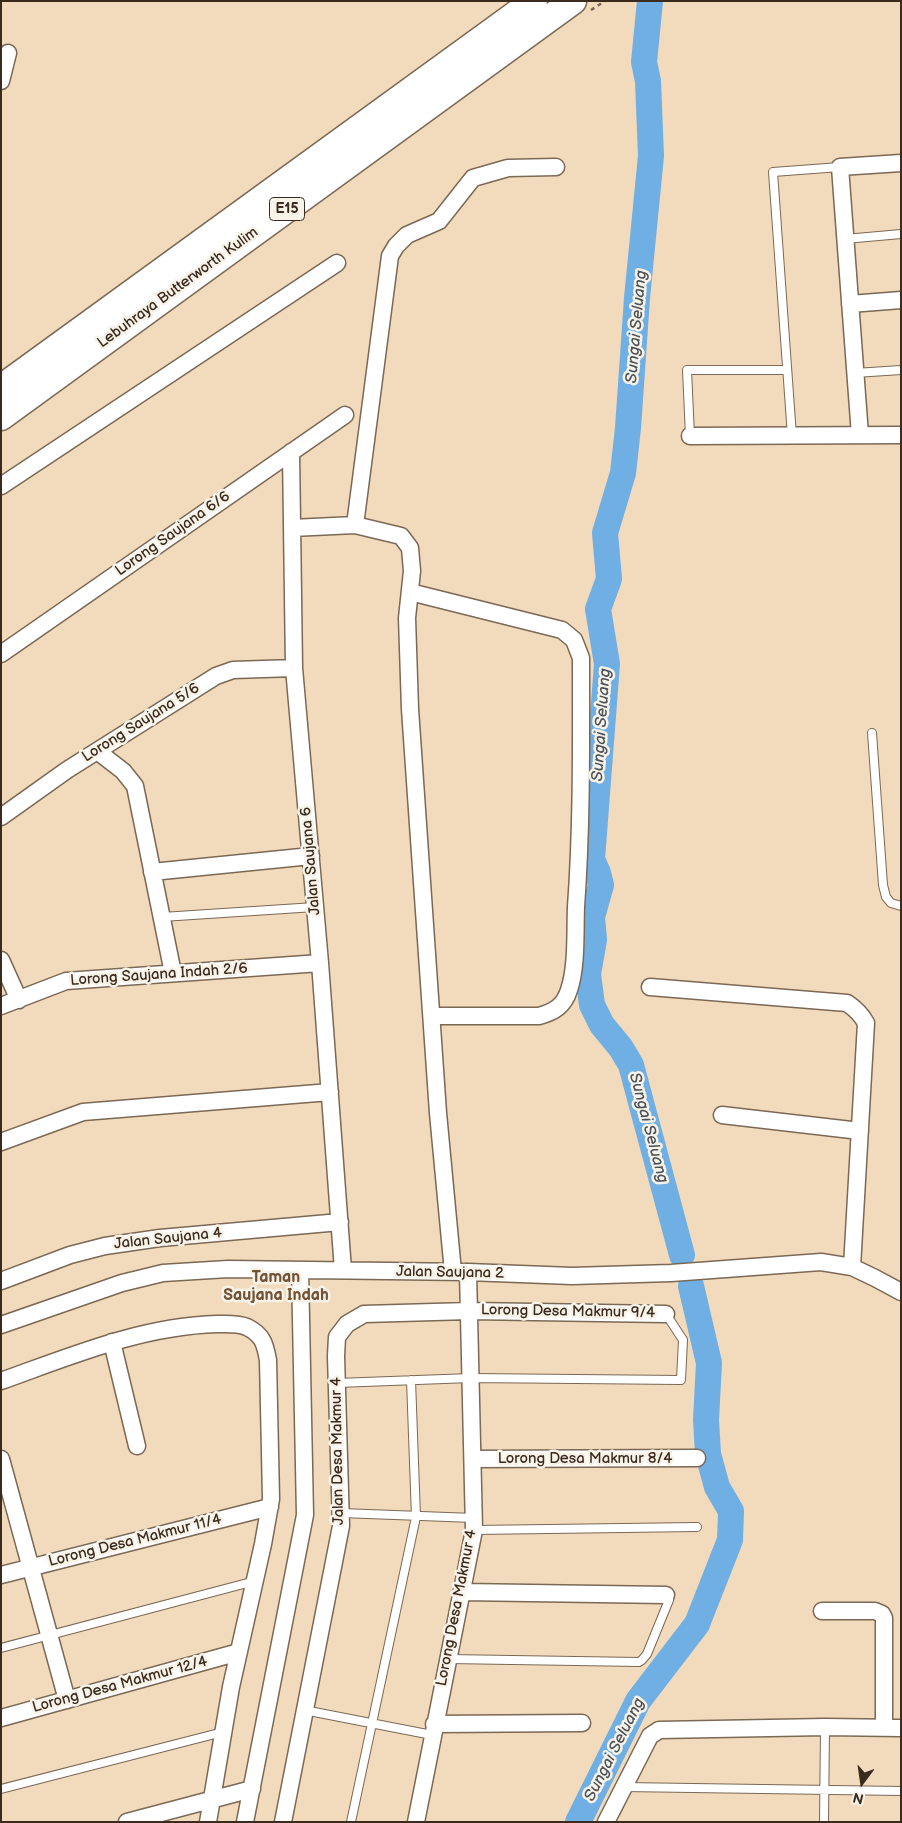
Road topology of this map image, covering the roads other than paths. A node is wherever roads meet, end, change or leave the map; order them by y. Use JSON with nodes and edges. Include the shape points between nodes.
{"nodes":[{"id":1,"x":534,"y":1,"type":"edge"},
{"id":2,"x":573,"y":1,"type":"edge"},
{"id":3,"x":8,"y":53,"type":"dead end"},
{"id":4,"x":1,"y":81,"type":"edge"},
{"id":5,"x":901,"y":163,"type":"edge"},
{"id":6,"x":556,"y":167,"type":"dead end"},
{"id":7,"x":840,"y":167,"type":"junction"},
{"id":8,"x":901,"y":234,"type":"edge"},
{"id":9,"x":845,"y":239,"type":"junction"},
{"id":10,"x":338,"y":263,"type":"dead end"},
{"id":11,"x":901,"y":300,"type":"edge"},
{"id":12,"x":850,"y":304,"type":"junction"},
{"id":13,"x":787,"y":370,"type":"junction"},
{"id":14,"x":901,"y":370,"type":"edge"},
{"id":15,"x":855,"y":373,"type":"junction"},
{"id":16,"x":1,"y":388,"type":"edge"},
{"id":17,"x":345,"y":414,"type":"dead end"},
{"id":18,"x":1,"y":416,"type":"edge"},
{"id":19,"x":901,"y":435,"type":"edge"},
{"id":20,"x":690,"y":436,"type":"joint"},
{"id":21,"x":792,"y":436,"type":"junction"},
{"id":22,"x":860,"y":436,"type":"junction"},
{"id":23,"x":291,"y":452,"type":"junction"},
{"id":24,"x":1,"y":486,"type":"edge"},
{"id":25,"x":355,"y":525,"type":"junction"},
{"id":26,"x":292,"y":528,"type":"junction"},
{"id":27,"x":410,"y":592,"type":"junction"},
{"id":28,"x":1,"y":654,"type":"edge"},
{"id":29,"x":294,"y":668,"type":"junction"},
{"id":30,"x":872,"y":733,"type":"dead end"},
{"id":31,"x":97,"y":751,"type":"junction"},
{"id":32,"x":1,"y":817,"type":"edge"},
{"id":33,"x":311,"y":856,"type":"junction"},
{"id":34,"x":152,"y":872,"type":"junction"},
{"id":35,"x":901,"y":906,"type":"edge"},
{"id":36,"x":315,"y":907,"type":"junction"},
{"id":37,"x":162,"y":917,"type":"junction"},
{"id":38,"x":1,"y":960,"type":"edge"},
{"id":39,"x":320,"y":964,"type":"junction"},
{"id":40,"x":173,"y":973,"type":"junction"},
{"id":41,"x":650,"y":987,"type":"dead end"},
{"id":42,"x":19,"y":1000,"type":"junction"},
{"id":43,"x":1,"y":1006,"type":"edge"},
{"id":44,"x":432,"y":1016,"type":"junction"},
{"id":45,"x":330,"y":1092,"type":"junction"},
{"id":46,"x":722,"y":1115,"type":"dead end"},
{"id":47,"x":860,"y":1131,"type":"junction"},
{"id":48,"x":1,"y":1142,"type":"edge"},
{"id":49,"x":340,"y":1222,"type":"junction"},
{"id":50,"x":852,"y":1267,"type":"junction"},
{"id":51,"x":300,"y":1270,"type":"junction"},
{"id":52,"x":343,"y":1270,"type":"junction"},
{"id":53,"x":461,"y":1272,"type":"junction"},
{"id":54,"x":1,"y":1281,"type":"edge"},
{"id":55,"x":901,"y":1292,"type":"edge"},
{"id":56,"x":469,"y":1311,"type":"junction"},
{"id":57,"x":666,"y":1314,"type":"joint"},
{"id":58,"x":1,"y":1325,"type":"edge"},
{"id":59,"x":112,"y":1342,"type":"junction"},
{"id":60,"x":471,"y":1378,"type":"junction"},
{"id":61,"x":411,"y":1380,"type":"junction"},
{"id":62,"x":1,"y":1381,"type":"edge"},
{"id":63,"x":337,"y":1383,"type":"junction"},
{"id":64,"x":137,"y":1446,"type":"dead end"},
{"id":65,"x":697,"y":1458,"type":"dead end"},
{"id":66,"x":1,"y":1459,"type":"edge"},
{"id":67,"x":473,"y":1459,"type":"junction"},
{"id":68,"x":4,"y":1478,"type":"edge"},
{"id":69,"x":270,"y":1507,"type":"junction"},
{"id":70,"x":341,"y":1513,"type":"junction"},
{"id":71,"x":416,"y":1517,"type":"junction"},
{"id":72,"x":474,"y":1524,"type":"junction"},
{"id":73,"x":696,"y":1527,"type":"dead end"},
{"id":74,"x":31,"y":1567,"type":"junction"},
{"id":75,"x":1,"y":1575,"type":"edge"},
{"id":76,"x":255,"y":1581,"type":"junction"},
{"id":77,"x":462,"y":1592,"type":"junction"},
{"id":78,"x":666,"y":1595,"type":"joint"},
{"id":79,"x":822,"y":1611,"type":"dead end"},
{"id":80,"x":49,"y":1635,"type":"junction"},
{"id":81,"x":1,"y":1648,"type":"edge"},
{"id":82,"x":239,"y":1652,"type":"junction"},
{"id":83,"x":448,"y":1659,"type":"junction"},
{"id":84,"x":67,"y":1700,"type":"junction"},
{"id":85,"x":304,"y":1710,"type":"junction"},
{"id":86,"x":1,"y":1718,"type":"edge"},
{"id":87,"x":371,"y":1724,"type":"junction"},
{"id":88,"x":582,"y":1724,"type":"dead end"},
{"id":89,"x":825,"y":1727,"type":"junction"},
{"id":90,"x":893,"y":1728,"type":"edge"},
{"id":91,"x":433,"y":1730,"type":"junction"},
{"id":92,"x":223,"y":1732,"type":"junction"},
{"id":93,"x":623,"y":1787,"type":"junction"},
{"id":94,"x":1,"y":1789,"type":"edge"},
{"id":95,"x":252,"y":1789,"type":"junction"},
{"id":96,"x":824,"y":1790,"type":"junction"},
{"id":97,"x":901,"y":1791,"type":"edge"},
{"id":98,"x":211,"y":1799,"type":"junction"},
{"id":99,"x":128,"y":1822,"type":"edge"},
{"id":100,"x":208,"y":1822,"type":"edge"},
{"id":101,"x":245,"y":1822,"type":"edge"},
{"id":102,"x":283,"y":1822,"type":"edge"},
{"id":103,"x":351,"y":1822,"type":"edge"},
{"id":104,"x":416,"y":1822,"type":"edge"},
{"id":105,"x":606,"y":1822,"type":"edge"},
{"id":106,"x":824,"y":1822,"type":"edge"}],
"edges":[{"from":1,"to":16,"type":"highway","name":"Lebuhraya Butterworth Kulim","number":"E15"},
{"from":2,"to":18,"type":"highway","name":"Lebuhraya Butterworth Kulim","number":"E15"},
{"from":3,"to":4,"type":"street"},
{"from":5,"to":7,"type":"street"},
{"from":6,"to":25,"type":"street","via":[[508,168],[473,178],[439,221],[407,235],[390,256]]},
{"from":7,"to":9,"type":"street"},
{"from":7,"to":13,"type":"lane","via":[[773,172]]},
{"from":8,"to":9,"type":"lane"},
{"from":9,"to":12,"type":"street"},
{"from":10,"to":24,"type":"street"},
{"from":11,"to":12,"type":"street"},
{"from":12,"to":15,"type":"street"},
{"from":13,"to":20,"type":"lane","via":[[687,370]]},
{"from":13,"to":21,"type":"lane"},
{"from":14,"to":15,"type":"lane"},
{"from":15,"to":22,"type":"street"},
{"from":17,"to":23,"type":"street","name":"Lorong Saujana 6/6"},
{"from":19,"to":22,"type":"street"},
{"from":20,"to":21,"type":"street"},
{"from":21,"to":22,"type":"street"},
{"from":23,"to":26,"type":"street","name":"Jalan Saujana 6"},
{"from":23,"to":28,"type":"street","name":"Lorong Saujana 6/6"},
{"from":25,"to":26,"type":"street","name":"Lorong Desa Makmur 4"},
{"from":25,"to":27,"type":"street","name":"Lorong Desa Makmur 4","via":[[401,536],[410,548]]},
{"from":26,"to":29,"type":"street","name":"Jalan Saujana 6"},
{"from":27,"to":44,"type":"street","name":"Lorong Desa Makmur 4","via":[[407,618],[410,709]]},
{"from":27,"to":44,"type":"street","via":[[562,630],[574,640],[581,658],[580,854],[569,991],[561,1006],[539,1016]]},
{"from":29,"to":31,"type":"street","name":"Lorong Saujana 5/6","via":[[232,670],[216,676]]},
{"from":29,"to":33,"type":"street","name":"Jalan Saujana 6"},
{"from":30,"to":35,"type":"lane","via":[[883,886],[891,903]]},
{"from":31,"to":32,"type":"street","name":"Lorong Saujana 5/6"},
{"from":31,"to":34,"type":"street","via":[[123,771],[135,786]]},
{"from":33,"to":34,"type":"street"},
{"from":33,"to":36,"type":"street","name":"Jalan Saujana 6"},
{"from":34,"to":37,"type":"street"},
{"from":36,"to":37,"type":"lane"},
{"from":36,"to":39,"type":"street","name":"Jalan Saujana 6"},
{"from":37,"to":40,"type":"street"},
{"from":38,"to":42,"type":"street"},
{"from":39,"to":40,"type":"street","name":"Lorong Saujana Indah 2/6"},
{"from":39,"to":45,"type":"street","name":"Jalan Saujana 6"},
{"from":40,"to":42,"type":"street","name":"Lorong Saujana Indah 2/6","via":[[66,981]]},
{"from":41,"to":47,"type":"street","via":[[847,1003],[856,1009],[866,1023]]},
{"from":42,"to":43,"type":"street","name":"Lorong Saujana Indah 2/6"},
{"from":44,"to":53,"type":"street","name":"Lorong Desa Makmur 4","via":[[438,1113]]},
{"from":45,"to":48,"type":"street","via":[[83,1112]]},
{"from":45,"to":49,"type":"street","name":"Jalan Saujana 6"},
{"from":46,"to":47,"type":"street"},
{"from":47,"to":50,"type":"street"},
{"from":49,"to":52,"type":"street","name":"Jalan Saujana 6"},
{"from":49,"to":54,"type":"street","name":"Jalan Saujana 4","via":[[105,1246],[70,1255]]},
{"from":50,"to":53,"type":"street","name":"Jalan Saujana 2","via":[[821,1262],[671,1273],[572,1276]]},
{"from":50,"to":55,"type":"street","name":"Jalan Saujana 2"},
{"from":51,"to":52,"type":"street","name":"Jalan Saujana 2"},
{"from":51,"to":58,"type":"street","name":"Jalan Saujana 2","via":[[228,1269],[163,1273],[122,1283]]},
{"from":51,"to":95,"type":"street","via":[[305,1515]]},
{"from":52,"to":53,"type":"street","name":"Jalan Saujana 2"},
{"from":53,"to":56,"type":"street","name":"Lorong Desa Makmur 4"},
{"from":56,"to":57,"type":"street","name":"Lorong Desa Makmur 9/4"},
{"from":56,"to":60,"type":"street","name":"Lorong Desa Makmur 4"},
{"from":56,"to":63,"type":"street","name":"Jalan Desa Makmur 4","via":[[364,1314],[347,1324],[336,1337]]},
{"from":57,"to":60,"type":"lane","via":[[683,1340],[681,1380]]},
{"from":59,"to":62,"type":"street"},
{"from":59,"to":64,"type":"street"},
{"from":59,"to":69,"type":"street","via":[[199,1325],[234,1324],[246,1326],[256,1333],[265,1343],[268,1360]]},
{"from":60,"to":61,"type":"lane"},
{"from":60,"to":67,"type":"street","name":"Lorong Desa Makmur 4"},
{"from":61,"to":63,"type":"lane"},
{"from":61,"to":71,"type":"lane"},
{"from":63,"to":70,"type":"street","name":"Jalan Desa Makmur 4"},
{"from":65,"to":67,"type":"street","name":"Lorong Desa Makmur 8/4"},
{"from":66,"to":68,"type":"street"},
{"from":67,"to":72,"type":"street","name":"Lorong Desa Makmur 4"},
{"from":68,"to":74,"type":"street"},
{"from":69,"to":74,"type":"street","name":"Lorong Desa Makmur 11/4"},
{"from":69,"to":76,"type":"street"},
{"from":70,"to":71,"type":"lane"},
{"from":70,"to":85,"type":"street","name":"Jalan Desa Makmur 4"},
{"from":71,"to":72,"type":"lane"},
{"from":71,"to":87,"type":"lane"},
{"from":72,"to":73,"type":"lane"},
{"from":72,"to":77,"type":"street","name":"Lorong Desa Makmur 4"},
{"from":74,"to":75,"type":"street","name":"Lorong Desa Makmur 11/4"},
{"from":74,"to":80,"type":"street"},
{"from":76,"to":80,"type":"lane"},
{"from":76,"to":82,"type":"street"},
{"from":77,"to":78,"type":"street"},
{"from":77,"to":83,"type":"street","name":"Lorong Desa Makmur 4"},
{"from":78,"to":83,"type":"lane","via":[[669,1600],[647,1654],[638,1662]]},
{"from":79,"to":90,"type":"street","via":[[875,1611],[882,1614]]},
{"from":80,"to":81,"type":"lane"},
{"from":80,"to":84,"type":"street"},
{"from":82,"to":84,"type":"street","name":"Lorong Desa Makmur 12/4"},
{"from":82,"to":92,"type":"street"},
{"from":83,"to":91,"type":"street","name":"Lorong Desa Makmur 4"},
{"from":84,"to":86,"type":"street","name":"Lorong Desa Makmur 12/4"},
{"from":85,"to":87,"type":"lane"},
{"from":85,"to":102,"type":"street","name":"Jalan Desa Makmur 4"},
{"from":87,"to":91,"type":"lane"},
{"from":87,"to":103,"type":"lane"},
{"from":88,"to":91,"type":"street"},
{"from":89,"to":90,"type":"street"},
{"from":89,"to":93,"type":"street","via":[[659,1730],[650,1736]]},
{"from":89,"to":96,"type":"lane"},
{"from":91,"to":104,"type":"street","name":"Lorong Desa Makmur 4"},
{"from":92,"to":94,"type":"lane"},
{"from":92,"to":98,"type":"street"},
{"from":93,"to":96,"type":"lane"},
{"from":93,"to":105,"type":"street"},
{"from":95,"to":98,"type":"street"},
{"from":95,"to":101,"type":"street"},
{"from":96,"to":97,"type":"lane"},
{"from":96,"to":106,"type":"lane"},
{"from":98,"to":99,"type":"street"},
{"from":98,"to":100,"type":"street"}]}
